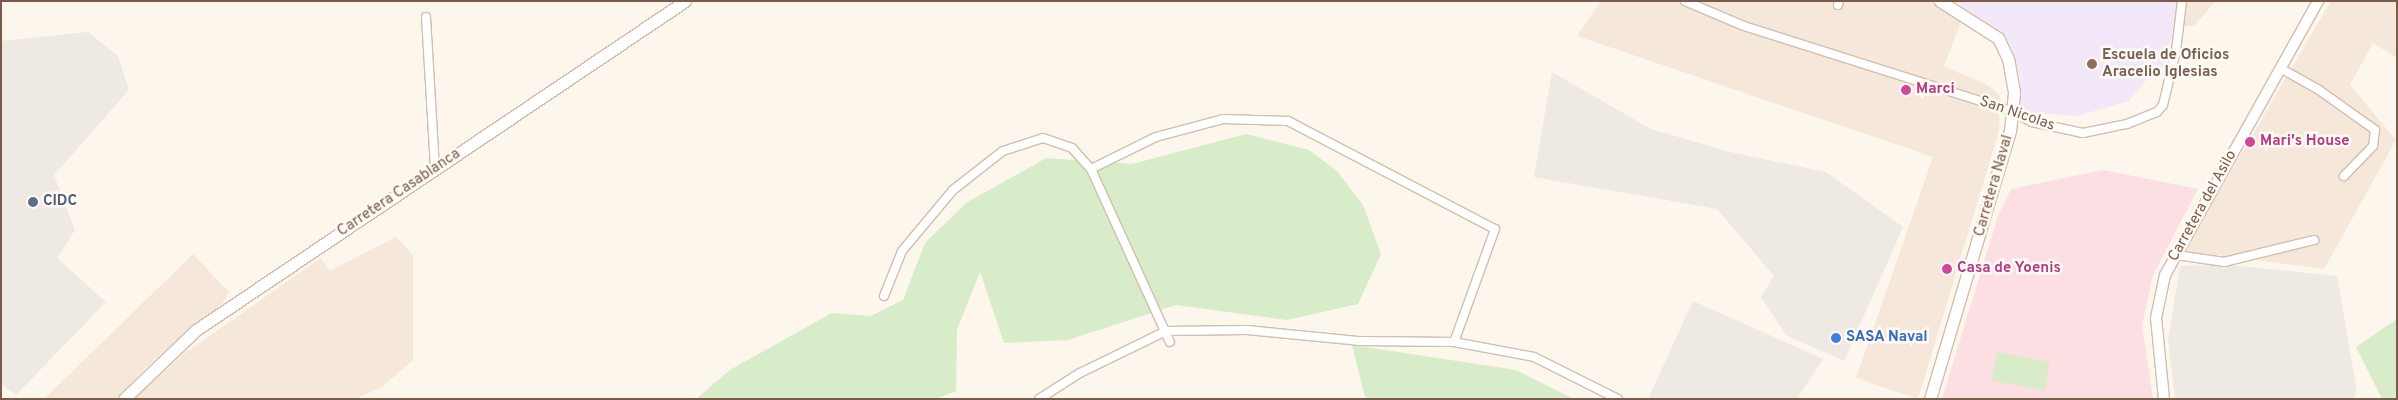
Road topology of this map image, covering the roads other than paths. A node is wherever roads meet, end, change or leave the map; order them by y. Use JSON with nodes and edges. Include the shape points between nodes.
{"nodes":[{"id":1,"x":685,"y":1,"type":"edge"},
{"id":2,"x":1685,"y":1,"type":"edge"},
{"id":3,"x":1940,"y":1,"type":"edge"},
{"id":4,"x":2182,"y":1,"type":"edge"},
{"id":5,"x":2318,"y":1,"type":"edge"},
{"id":6,"x":426,"y":17,"type":"dead end"},
{"id":7,"x":2280,"y":68,"type":"junction"},
{"id":8,"x":2012,"y":111,"type":"junction"},
{"id":9,"x":436,"y":169,"type":"junction"},
{"id":10,"x":1091,"y":169,"type":"junction"},
{"id":11,"x":2344,"y":176,"type":"dead end"},
{"id":12,"x":2314,"y":240,"type":"dead end"},
{"id":13,"x":2176,"y":255,"type":"junction"},
{"id":14,"x":884,"y":296,"type":"dead end"},
{"id":15,"x":1166,"y":331,"type":"junction"},
{"id":16,"x":1170,"y":342,"type":"dead end"},
{"id":17,"x":1454,"y":342,"type":"junction"},
{"id":18,"x":124,"y":399,"type":"edge"},
{"id":19,"x":1039,"y":399,"type":"edge"},
{"id":20,"x":1618,"y":399,"type":"edge"},
{"id":21,"x":1930,"y":399,"type":"edge"},
{"id":22,"x":2164,"y":399,"type":"edge"}],
"edges":[{"from":1,"to":9,"type":"main road","name":"Carretera Casablanca"},
{"from":2,"to":8,"type":"street","name":"San Nicolas","via":[[1772,36]]},
{"from":3,"to":8,"type":"main road","name":"Carretera Naval","via":[[1998,38],[2011,71]]},
{"from":4,"to":8,"type":"street","name":"San Nicolas","via":[[2172,77],[2157,112],[2127,124],[2083,133],[2032,122]]},
{"from":5,"to":7,"type":"street","name":"Carretera del Asilo"},
{"from":6,"to":9,"type":"street"},
{"from":7,"to":11,"type":"street","via":[[2319,90],[2375,130],[2373,146]]},
{"from":7,"to":13,"type":"street","name":"Carretera del Asilo"},
{"from":8,"to":21,"type":"main road","name":"Carretera Naval","via":[[2010,131]]},
{"from":9,"to":18,"type":"main road","name":"Carretera Casablanca","via":[[196,330]]},
{"from":10,"to":14,"type":"street","via":[[1072,148],[1043,138],[1004,151],[953,190],[907,244]]},
{"from":10,"to":15,"type":"street"},
{"from":10,"to":17,"type":"street","via":[[1156,137],[1223,119],[1288,121],[1494,229]]},
{"from":12,"to":13,"type":"street","via":[[2224,262]]},
{"from":13,"to":22,"type":"street","name":"Carretera del Asilo","via":[[2165,275],[2156,318]]},
{"from":15,"to":16,"type":"street"},
{"from":15,"to":17,"type":"street","via":[[1247,330],[1360,341]]},
{"from":15,"to":19,"type":"street","via":[[1080,373]]},
{"from":17,"to":20,"type":"street","via":[[1534,356]]}]}
